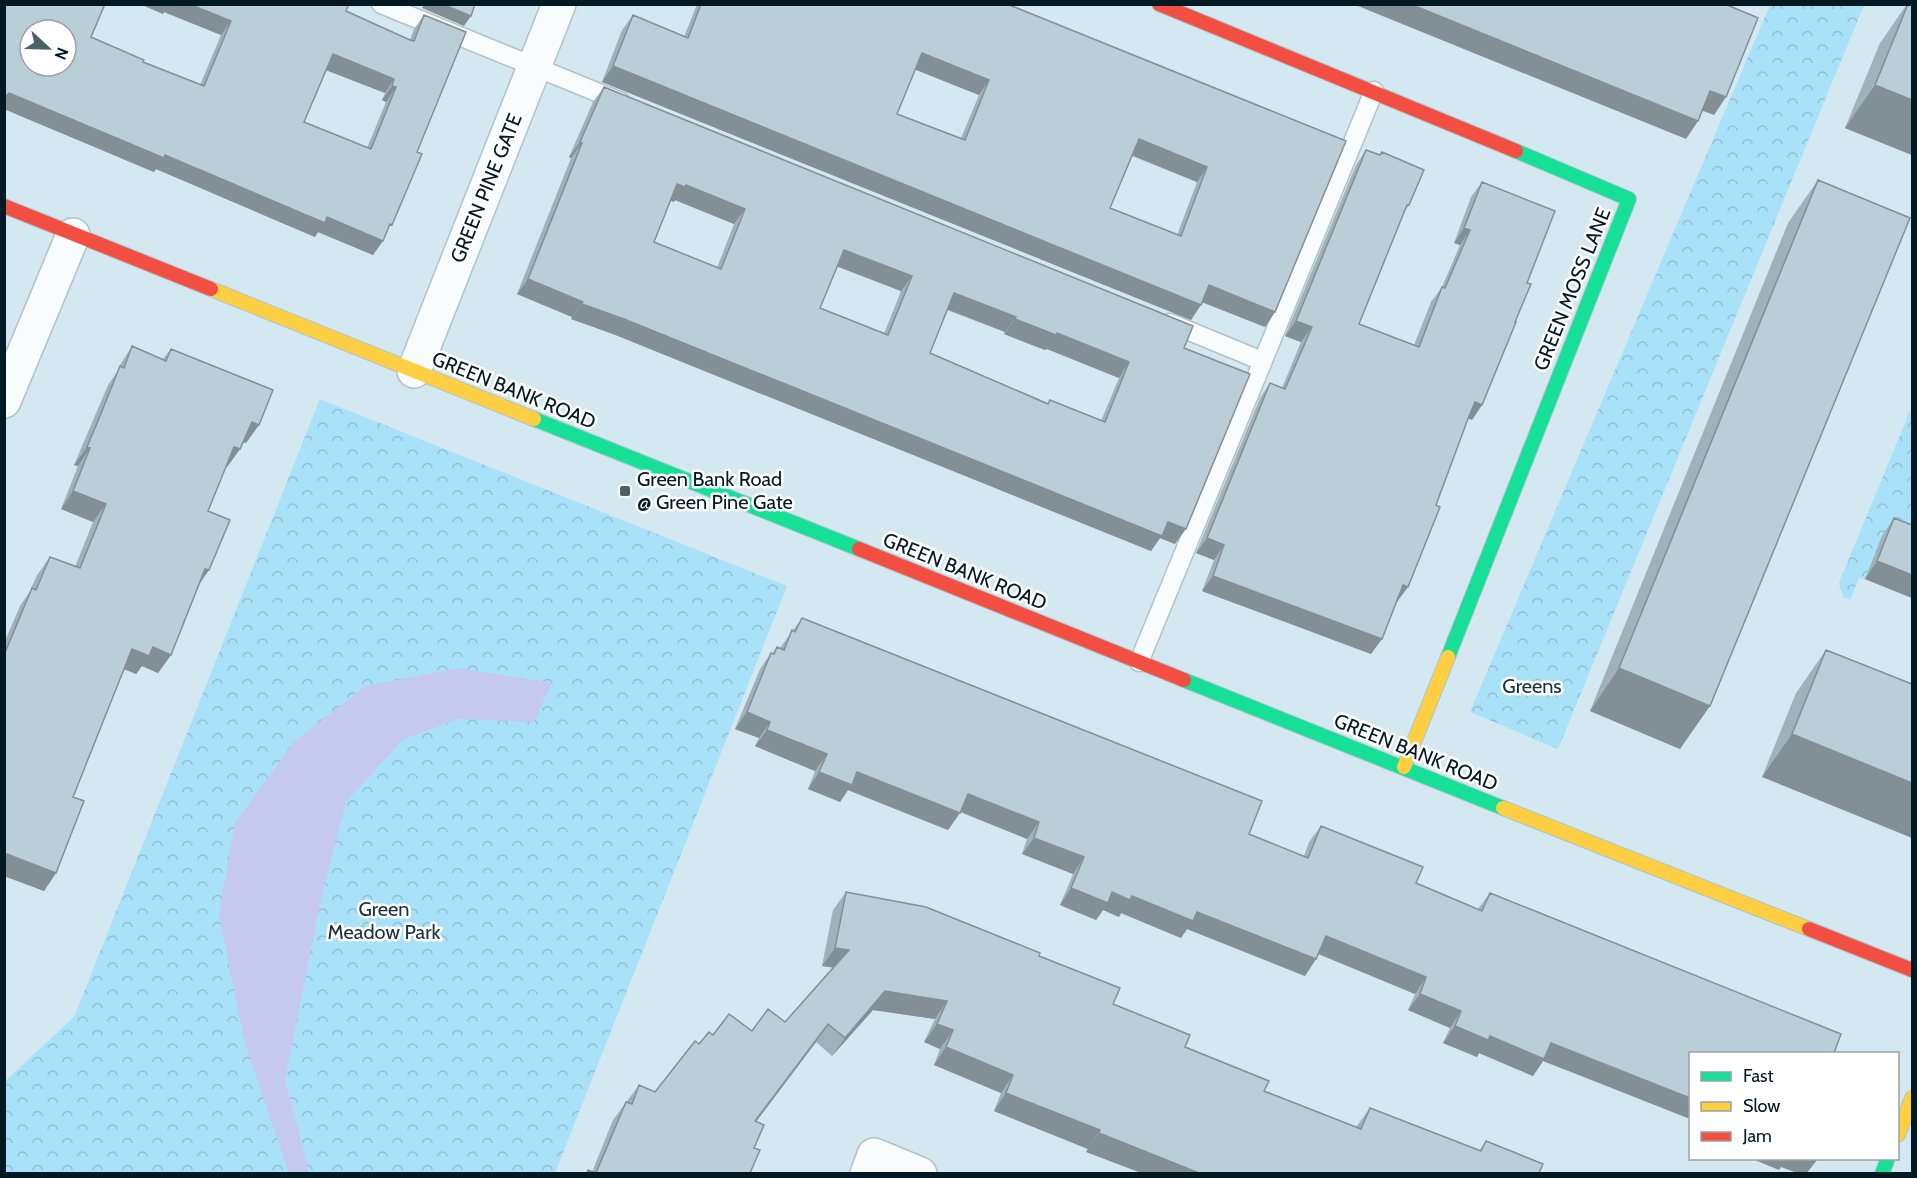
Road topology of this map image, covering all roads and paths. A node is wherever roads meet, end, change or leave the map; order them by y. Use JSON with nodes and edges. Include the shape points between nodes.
{"nodes":[{"id":1,"x":381,"y":4,"type":"edge"},
{"id":2,"x":559,"y":4,"type":"edge"},
{"id":3,"x":1159,"y":4,"type":"edge"},
{"id":4,"x":534,"y":66,"type":"junction"},
{"id":5,"x":1374,"y":91,"type":"junction"},
{"id":6,"x":633,"y":106,"type":"edge"},
{"id":7,"x":4,"y":206,"type":"edge"},
{"id":8,"x":73,"y":235,"type":"junction"},
{"id":9,"x":1152,"y":316,"type":"edge"},
{"id":10,"x":1262,"y":361,"type":"junction"},
{"id":11,"x":414,"y":371,"type":"junction"},
{"id":12,"x":4,"y":402,"type":"edge"},
{"id":13,"x":1139,"y":662,"type":"junction"},
{"id":14,"x":1404,"y":767,"type":"junction"},
{"id":15,"x":1912,"y":970,"type":"edge"},
{"id":16,"x":1912,"y":1098,"type":"edge"},
{"id":17,"x":1899,"y":1132,"type":"edge"},
{"id":18,"x":867,"y":1173,"type":"edge"},
{"id":19,"x":920,"y":1173,"type":"edge"}],
"edges":[{"from":1,"to":4,"type":"lane"},
{"from":2,"to":4,"type":"street","name":"GREEN PINE GATE"},
{"from":3,"to":5,"type":"street","name":"GREEN MOSS LANE"},
{"from":4,"to":6,"type":"lane"},
{"from":4,"to":11,"type":"street","name":"GREEN PINE GATE"},
{"from":5,"to":10,"type":"lane"},
{"from":5,"to":14,"type":"street","name":"GREEN MOSS LANE","via":[[1629,198]]},
{"from":7,"to":8,"type":"street","name":"GREEN BANK ROAD"},
{"from":8,"to":11,"type":"street","name":"GREEN BANK ROAD"},
{"from":8,"to":12,"type":"street"},
{"from":9,"to":10,"type":"lane"},
{"from":10,"to":13,"type":"lane"},
{"from":11,"to":13,"type":"street","name":"GREEN BANK ROAD"},
{"from":13,"to":14,"type":"street","name":"GREEN BANK ROAD"},
{"from":14,"to":15,"type":"street","name":"GREEN BANK ROAD"},
{"from":16,"to":17,"type":"street"},
{"from":18,"to":19,"type":"street","via":[[874,1155]]}]}
